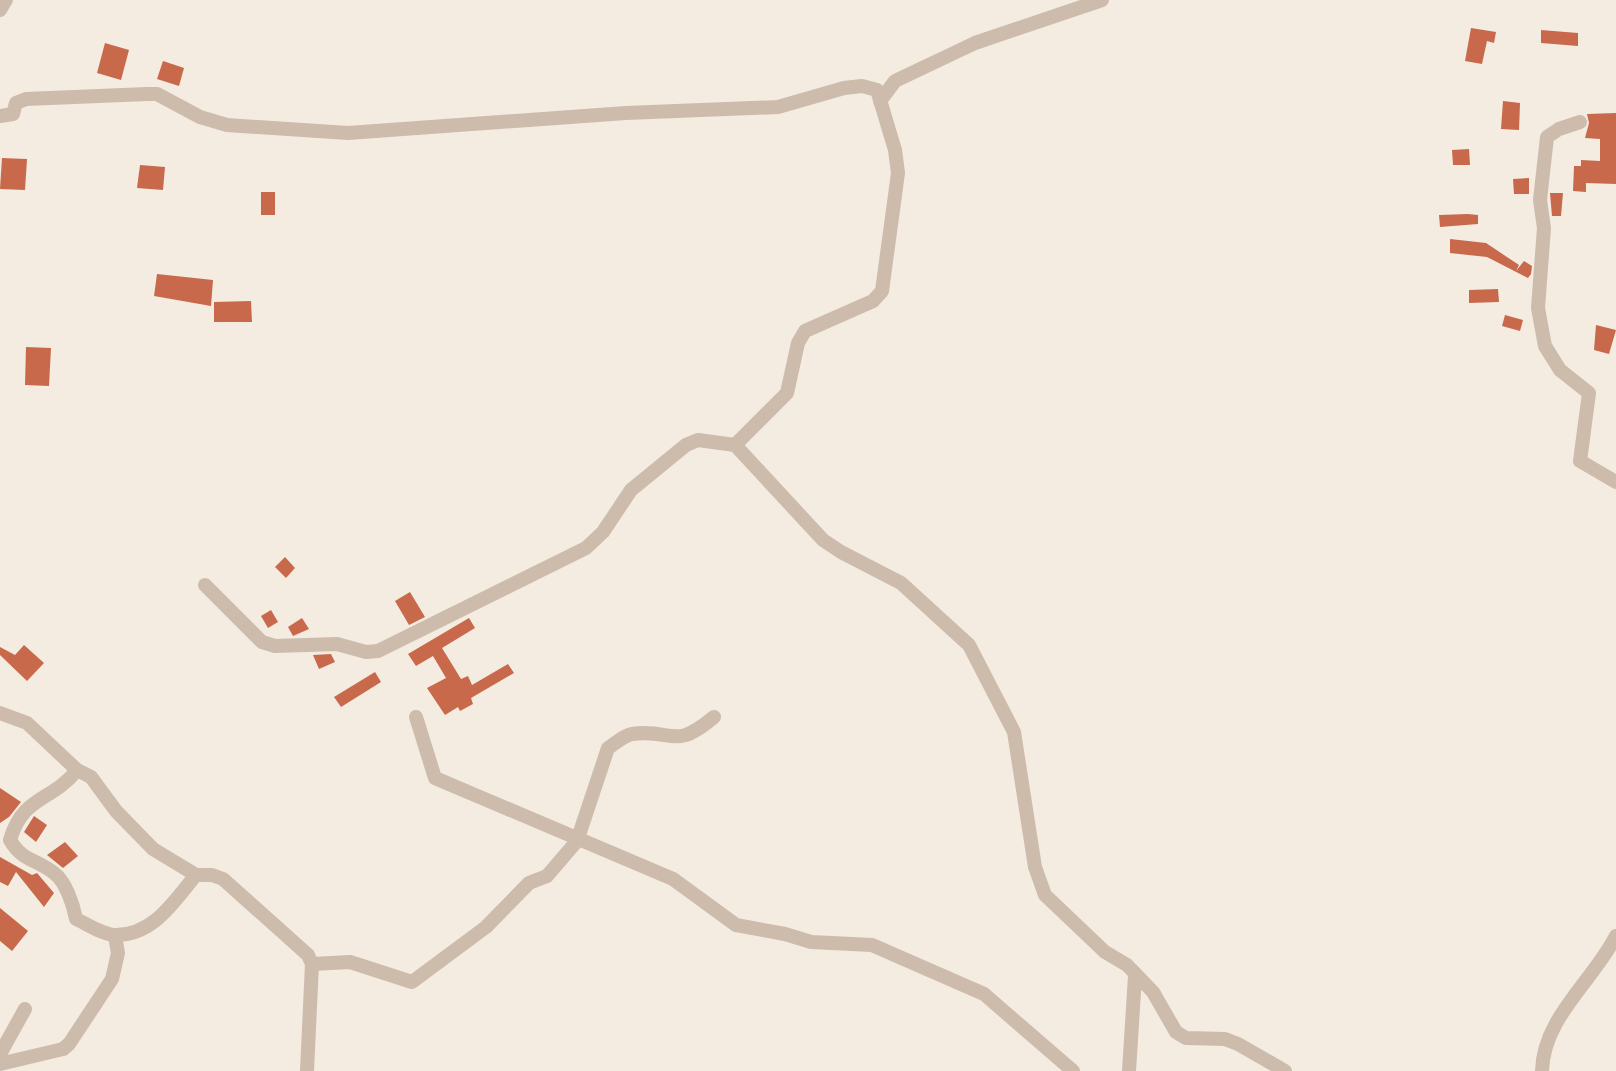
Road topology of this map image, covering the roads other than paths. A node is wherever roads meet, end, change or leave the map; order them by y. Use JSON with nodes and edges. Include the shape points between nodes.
{"nodes":[{"id":1,"x":6,"y":0,"type":"edge"},
{"id":2,"x":1102,"y":0,"type":"edge"},
{"id":3,"x":0,"y":10,"type":"edge"},
{"id":4,"x":880,"y":101,"type":"junction"},
{"id":5,"x":0,"y":116,"type":"edge"},
{"id":6,"x":1580,"y":122,"type":"dead end"},
{"id":7,"x":735,"y":445,"type":"junction"},
{"id":8,"x":1616,"y":482,"type":"edge"},
{"id":9,"x":205,"y":585,"type":"dead end"},
{"id":10,"x":0,"y":713,"type":"edge"},
{"id":11,"x":416,"y":717,"type":"dead end"},
{"id":12,"x":715,"y":717,"type":"dead end"},
{"id":13,"x":77,"y":770,"type":"junction"},
{"id":14,"x":577,"y":841,"type":"junction"},
{"id":15,"x":196,"y":875,"type":"junction"},
{"id":16,"x":115,"y":936,"type":"junction"},
{"id":17,"x":1616,"y":936,"type":"edge"},
{"id":18,"x":312,"y":964,"type":"junction"},
{"id":19,"x":1135,"y":976,"type":"junction"},
{"id":20,"x":25,"y":1009,"type":"dead end"},
{"id":21,"x":0,"y":1054,"type":"edge"},
{"id":22,"x":0,"y":1064,"type":"edge"},
{"id":23,"x":307,"y":1071,"type":"edge"},
{"id":24,"x":1073,"y":1071,"type":"edge"},
{"id":25,"x":1129,"y":1071,"type":"edge"},
{"id":26,"x":1285,"y":1071,"type":"edge"},
{"id":27,"x":1542,"y":1071,"type":"edge"}],
"edges":[{"from":1,"to":3,"type":"street"},
{"from":2,"to":4,"type":"street","via":[[975,43],[895,80]]},
{"from":4,"to":5,"type":"street","via":[[877,90],[862,86],[778,107],[348,133],[227,125],[200,117],[157,94],[26,99],[16,103],[13,114]]},
{"from":4,"to":7,"type":"street","via":[[898,173],[882,291],[873,301],[805,331],[786,393]]},
{"from":6,"to":8,"type":"street","via":[[1547,137],[1540,200],[1545,228],[1538,308],[1545,346],[1560,370],[1589,393],[1580,461]]},
{"from":7,"to":9,"type":"street","via":[[698,440],[686,445],[631,490],[603,532],[586,548],[378,650],[366,652],[338,643],[275,646],[262,642]]},
{"from":7,"to":19,"type":"street","via":[[823,540],[901,583],[969,645],[1014,732],[1039,884],[1045,895]]},
{"from":10,"to":13,"type":"street","via":[[27,723]]},
{"from":11,"to":14,"type":"street","via":[[435,778]]},
{"from":12,"to":14,"type":"street","via":[[695,733],[678,738],[630,734],[608,748]]},
{"from":13,"to":15,"type":"street","via":[[92,777],[116,811],[153,849]]},
{"from":13,"to":16,"type":"street","via":[[67,784],[25,809],[10,840],[18,853],[56,874],[76,919]]},
{"from":14,"to":18,"type":"street","via":[[547,876],[529,883],[486,927],[412,982],[350,962]]},
{"from":14,"to":24,"type":"street","via":[[673,879],[736,925],[811,942],[872,945],[984,994]]},
{"from":15,"to":16,"type":"street","via":[[144,930]]},
{"from":15,"to":18,"type":"street","via":[[223,879],[308,955]]},
{"from":16,"to":22,"type":"street","via":[[118,953],[112,979],[68,1044]]},
{"from":17,"to":27,"type":"street","via":[[1565,1008],[1543,1052]]},
{"from":18,"to":23,"type":"street"},
{"from":19,"to":25,"type":"street"},
{"from":19,"to":26,"type":"street","via":[[1153,992],[1176,1032],[1186,1038],[1225,1039]]},
{"from":20,"to":21,"type":"street"}]}
